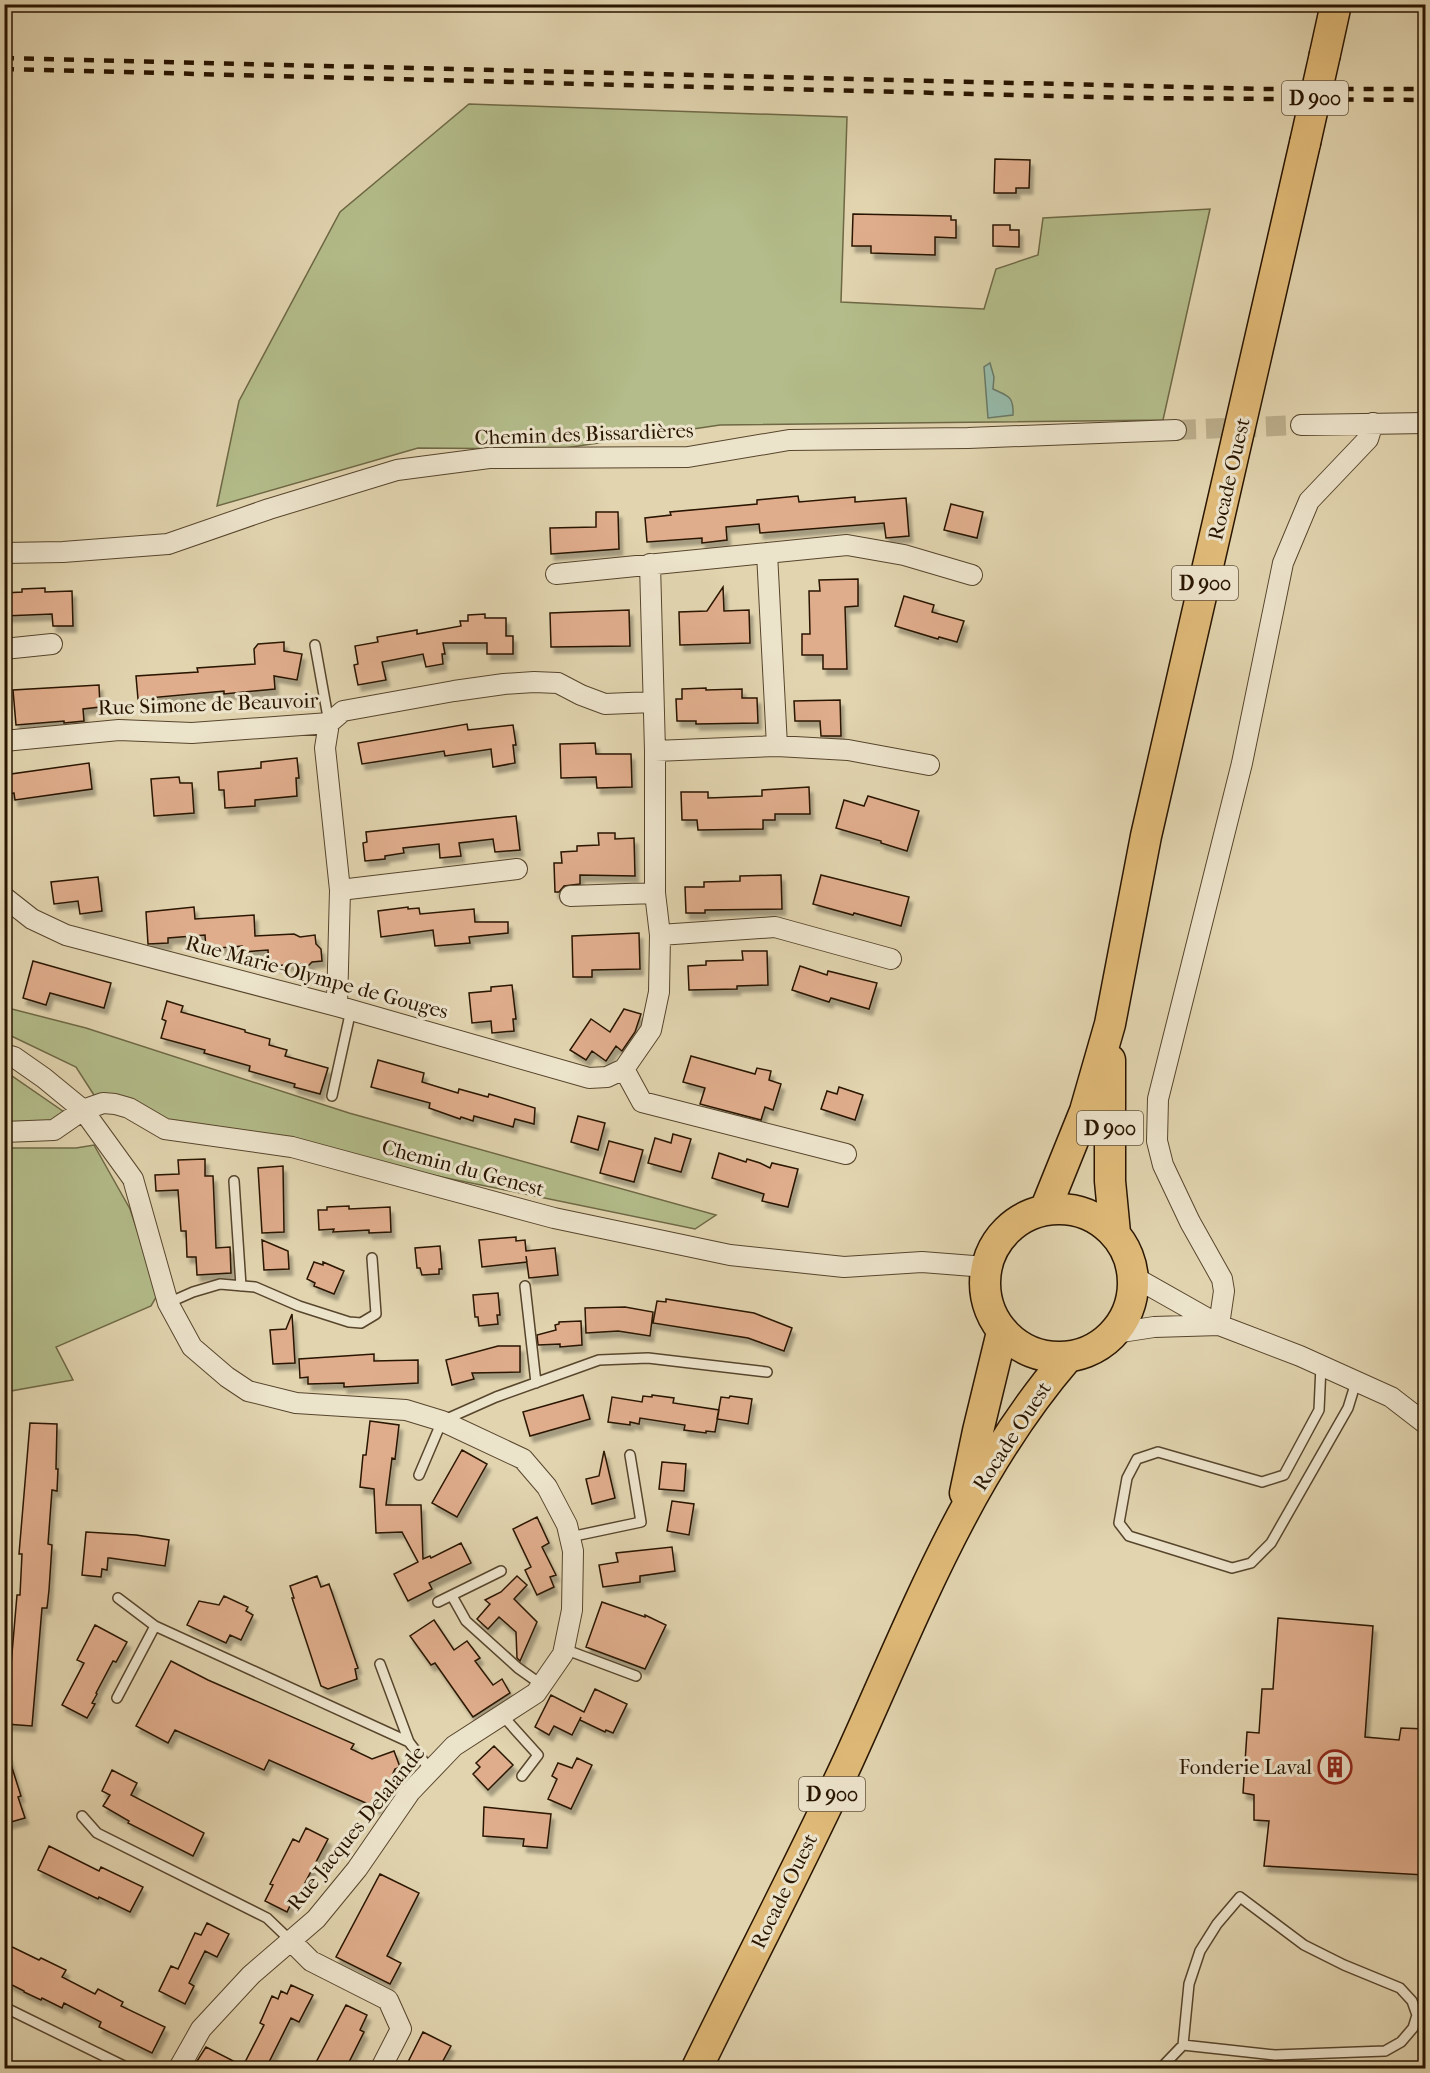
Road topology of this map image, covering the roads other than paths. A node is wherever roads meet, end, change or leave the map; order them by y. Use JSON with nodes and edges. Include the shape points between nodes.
{"nodes":[{"id":1,"x":1336,"y":4,"type":"edge"},
{"id":2,"x":1373,"y":423,"type":"junction"},
{"id":3,"x":1425,"y":423,"type":"edge"},
{"id":4,"x":1301,"y":425,"type":"tunnel mouth"},
{"id":5,"x":1176,"y":430,"type":"tunnel mouth"},
{"id":6,"x":4,"y":553,"type":"edge"},
{"id":7,"x":767,"y":553,"type":"junction"},
{"id":8,"x":650,"y":564,"type":"junction"},
{"id":9,"x":556,"y":573,"type":"dead end"},
{"id":10,"x":972,"y":575,"type":"dead end"},
{"id":11,"x":52,"y":645,"type":"dead end"},
{"id":12,"x":315,"y":645,"type":"dead end"},
{"id":13,"x":4,"y":649,"type":"edge"},
{"id":14,"x":653,"y":702,"type":"junction"},
{"id":15,"x":329,"y":723,"type":"junction"},
{"id":16,"x":4,"y":741,"type":"edge"},
{"id":17,"x":777,"y":746,"type":"junction"},
{"id":18,"x":655,"y":751,"type":"junction"},
{"id":19,"x":929,"y":765,"type":"dead end"},
{"id":20,"x":517,"y":868,"type":"dead end"},
{"id":21,"x":340,"y":890,"type":"junction"},
{"id":22,"x":655,"y":893,"type":"junction"},
{"id":23,"x":570,"y":896,"type":"dead end"},
{"id":24,"x":4,"y":897,"type":"edge"},
{"id":25,"x":660,"y":935,"type":"junction"},
{"id":26,"x":891,"y":959,"type":"dead end"},
{"id":27,"x":344,"y":1008,"type":"junction"},
{"id":28,"x":1110,"y":1024,"type":"junction"},
{"id":29,"x":4,"y":1054,"type":"edge"},
{"id":30,"x":624,"y":1069,"type":"junction"},
{"id":31,"x":332,"y":1096,"type":"dead end"},
{"id":32,"x":83,"y":1110,"type":"junction"},
{"id":33,"x":4,"y":1132,"type":"edge"},
{"id":34,"x":846,"y":1154,"type":"dead end"},
{"id":35,"x":234,"y":1181,"type":"dead end"},
{"id":36,"x":1045,"y":1210,"type":"junction"},
{"id":37,"x":1115,"y":1233,"type":"junction"},
{"id":38,"x":372,"y":1258,"type":"dead end"},
{"id":39,"x":986,"y":1268,"type":"junction"},
{"id":40,"x":1134,"y":1277,"type":"junction"},
{"id":41,"x":241,"y":1286,"type":"junction"},
{"id":42,"x":525,"y":1286,"type":"dead end"},
{"id":43,"x":168,"y":1303,"type":"junction"},
{"id":44,"x":1219,"y":1325,"type":"junction"},
{"id":45,"x":1002,"y":1332,"type":"junction"},
{"id":46,"x":1115,"y":1333,"type":"junction"},
{"id":47,"x":1067,"y":1358,"type":"junction"},
{"id":48,"x":1321,"y":1366,"type":"junction"},
{"id":49,"x":767,"y":1372,"type":"dead end"},
{"id":50,"x":1356,"y":1382,"type":"junction"},
{"id":51,"x":536,"y":1383,"type":"junction"},
{"id":52,"x":442,"y":1421,"type":"junction"},
{"id":53,"x":1425,"y":1424,"type":"edge"},
{"id":54,"x":630,"y":1455,"type":"dead end"},
{"id":55,"x":419,"y":1475,"type":"dead end"},
{"id":56,"x":960,"y":1517,"type":"junction"},
{"id":57,"x":570,"y":1537,"type":"junction"},
{"id":58,"x":501,"y":1571,"type":"dead end"},
{"id":59,"x":452,"y":1596,"type":"junction"},
{"id":60,"x":118,"y":1598,"type":"dead end"},
{"id":61,"x":438,"y":1602,"type":"dead end"},
{"id":62,"x":155,"y":1626,"type":"junction"},
{"id":63,"x":564,"y":1649,"type":"junction"},
{"id":64,"x":380,"y":1664,"type":"dead end"},
{"id":65,"x":636,"y":1676,"type":"dead end"},
{"id":66,"x":542,"y":1685,"type":"junction"},
{"id":67,"x":117,"y":1698,"type":"dead end"},
{"id":68,"x":502,"y":1715,"type":"junction"},
{"id":69,"x":410,"y":1742,"type":"junction"},
{"id":70,"x":431,"y":1771,"type":"junction"},
{"id":71,"x":522,"y":1776,"type":"dead end"},
{"id":72,"x":82,"y":1816,"type":"dead end"},
{"id":73,"x":291,"y":1941,"type":"junction"},
{"id":74,"x":4,"y":2007,"type":"edge"},
{"id":75,"x":1183,"y":2045,"type":"junction"},
{"id":76,"x":128,"y":2068,"type":"edge"},
{"id":77,"x":179,"y":2068,"type":"edge"},
{"id":78,"x":381,"y":2068,"type":"edge"},
{"id":79,"x":696,"y":2068,"type":"edge"},
{"id":80,"x":1161,"y":2068,"type":"edge"}],
"edges":[{"from":1,"to":28,"type":"main road","name":"Rocade Ouest","number":"D 900","bridge":true,"via":[[1146,836]]},
{"from":2,"to":3,"type":"street"},
{"from":2,"to":4,"type":"street"},
{"from":2,"to":44,"type":"street","via":[[1368,439],[1309,501],[1283,563],[1242,763],[1158,1099],[1157,1141],[1163,1165],[1222,1279]]},
{"from":5,"to":6,"type":"street","name":"Chemin des Bissardières","via":[[789,440],[688,457],[489,458],[397,470],[168,544]]},
{"from":7,"to":8,"type":"street"},
{"from":7,"to":10,"type":"street","via":[[848,545],[904,555]]},
{"from":7,"to":17,"type":"street"},
{"from":8,"to":9,"type":"street"},
{"from":8,"to":14,"type":"street"},
{"from":11,"to":13,"type":"street"},
{"from":12,"to":15,"type":"lane"},
{"from":14,"to":15,"type":"street","name":"Rue Simone de Beauvoir","via":[[605,704],[558,683],[504,684],[343,711]]},
{"from":14,"to":18,"type":"street"},
{"from":15,"to":16,"type":"street","name":"Rue Simone de Beauvoir","via":[[192,733],[119,730]]},
{"from":15,"to":21,"type":"street","via":[[325,748]]},
{"from":17,"to":18,"type":"street"},
{"from":17,"to":19,"type":"street","via":[[848,750]]},
{"from":18,"to":22,"type":"street"},
{"from":20,"to":21,"type":"street"},
{"from":21,"to":27,"type":"street"},
{"from":22,"to":23,"type":"street"},
{"from":22,"to":25,"type":"street"},
{"from":24,"to":27,"type":"street","name":"Rue Marie-Olympe de Gouges","via":[[32,919],[66,934]]},
{"from":25,"to":26,"type":"street","via":[[775,927]]},
{"from":25,"to":30,"type":"street","via":[[659,992],[651,1030]]},
{"from":27,"to":30,"type":"street","name":"Rue Marie-Olympe de Gouges","via":[[589,1078],[607,1077]]},
{"from":27,"to":31,"type":"lane"},
{"from":28,"to":36,"type":"main road","name":"Rocade Ouest","number":"D 900","via":[[1085,1111]]},
{"from":28,"to":37,"type":"main road","name":"Rocade Ouest","number":"D 900","via":[[1110,1181]]},
{"from":29,"to":32,"type":"street","name":"Rue Jacques Delalande","via":[[37,1073]]},
{"from":30,"to":34,"type":"street","via":[[642,1102]]},
{"from":32,"to":33,"type":"street","name":"Chemin du Genest","via":[[54,1130]]},
{"from":32,"to":39,"type":"street","name":"Chemin du Genest","via":[[103,1103],[115,1104],[165,1129],[292,1147],[554,1218],[730,1255],[844,1267],[922,1262]]},
{"from":32,"to":43,"type":"street","name":"Rue Jacques Delalande","via":[[133,1179]]},
{"from":35,"to":41,"type":"lane"},
{"from":36,"to":37,"type":"main road","via":[[1070,1209],[1095,1217]]},
{"from":36,"to":39,"type":"main road","via":[[1024,1217],[1007,1230],[993,1247]]},
{"from":37,"to":40,"type":"main road","via":[[1128,1253]]},
{"from":38,"to":41,"type":"lane","via":[[376,1314],[361,1323],[299,1306],[255,1287]]},
{"from":39,"to":45,"type":"main road","via":[[984,1291],[990,1313]]},
{"from":40,"to":44,"type":"street"},
{"from":40,"to":46,"type":"main road","via":[[1133,1297]]},
{"from":41,"to":43,"type":"lane","via":[[220,1284]]},
{"from":42,"to":51,"type":"lane"},
{"from":43,"to":52,"type":"street","name":"Rue Jacques Delalande","via":[[192,1347],[248,1391],[296,1403],[406,1410]]},
{"from":44,"to":46,"type":"street"},
{"from":44,"to":48,"type":"street"},
{"from":45,"to":47,"type":"main road","via":[[1028,1351]]},
{"from":45,"to":56,"type":"main road","name":"Rocade Ouest","number":"D 900"},
{"from":46,"to":47,"type":"main road","via":[[1085,1354]]},
{"from":47,"to":56,"type":"main road","name":"Rocade Ouest","number":"D 900","via":[[1025,1411]]},
{"from":48,"to":50,"type":"street"},
{"from":48,"to":50,"type":"lane","via":[[1318,1410],[1284,1475],[1262,1482],[1158,1452],[1137,1459],[1127,1478],[1119,1523],[1129,1536],[1232,1568],[1251,1563],[1271,1543],[1348,1408]]},
{"from":49,"to":51,"type":"lane","via":[[648,1358],[599,1360]]},
{"from":50,"to":53,"type":"street","via":[[1391,1397]]},
{"from":51,"to":52,"type":"lane"},
{"from":52,"to":55,"type":"lane"},
{"from":52,"to":57,"type":"street","name":"Rue Jacques Delalande","via":[[523,1459],[547,1487]]},
{"from":54,"to":57,"type":"lane","via":[[641,1522]]},
{"from":56,"to":79,"type":"main road","name":"Rocade Ouest","number":"D 900","via":[[847,1763]]},
{"from":57,"to":63,"type":"street","name":"Rue Jacques Delalande","via":[[572,1610]]},
{"from":58,"to":59,"type":"lane"},
{"from":59,"to":61,"type":"lane"},
{"from":59,"to":66,"type":"lane","via":[[466,1621]]},
{"from":60,"to":62,"type":"lane"},
{"from":62,"to":67,"type":"lane"},
{"from":62,"to":69,"type":"lane"},
{"from":63,"to":65,"type":"lane"},
{"from":63,"to":66,"type":"street","name":"Rue Jacques Delalande"},
{"from":64,"to":69,"type":"lane"},
{"from":66,"to":68,"type":"street","name":"Rue Jacques Delalande"},
{"from":68,"to":70,"type":"street","name":"Rue Jacques Delalande","via":[[454,1746]]},
{"from":68,"to":71,"type":"lane","via":[[538,1755]]},
{"from":69,"to":70,"type":"lane"},
{"from":70,"to":73,"type":"street","name":"Rue Jacques Delalande","via":[[410,1792],[357,1869],[316,1919]]},
{"from":72,"to":73,"type":"lane","via":[[97,1833],[267,1918]]},
{"from":73,"to":77,"type":"street","name":"Rue Jacques Delalande","via":[[251,1975],[201,2029]]},
{"from":73,"to":78,"type":"street","via":[[311,1961],[388,2000],[401,2029]]},
{"from":74,"to":76,"type":"lane"},
{"from":75,"to":75,"type":"lane","via":[[1275,2055],[1385,2050],[1401,2042],[1413,2028],[1417,2015],[1412,2001],[1400,1988],[1304,1945],[1240,1897],[1200,1951],[1190,1984]]},
{"from":75,"to":80,"type":"lane"}]}
